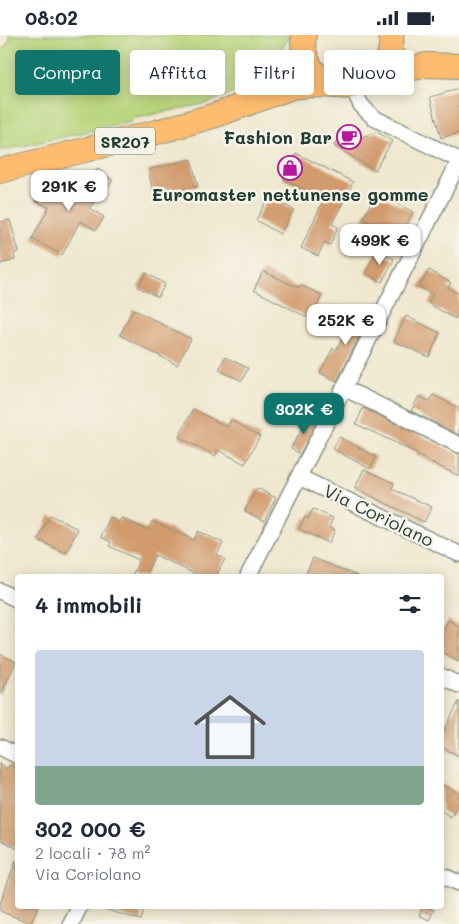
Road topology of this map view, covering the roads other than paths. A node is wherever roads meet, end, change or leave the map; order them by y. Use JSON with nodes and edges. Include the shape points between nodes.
{"nodes":[{"id":1,"x":391,"y":39,"type":"edge"},
{"id":2,"x":304,"y":44,"type":"edge"},
{"id":3,"x":427,"y":65,"type":"junction"},
{"id":4,"x":459,"y":66,"type":"edge"},
{"id":5,"x":414,"y":68,"type":"edge"},
{"id":6,"x":324,"y":79,"type":"edge"},
{"id":7,"x":324,"y":86,"type":"edge"},
{"id":8,"x":353,"y":95,"type":"edge"},
{"id":9,"x":248,"y":103,"type":"junction"},
{"id":10,"x":459,"y":161,"type":"edge"},
{"id":11,"x":0,"y":171,"type":"edge"},
{"id":12,"x":344,"y":388,"type":"junction"},
{"id":13,"x":459,"y":445,"type":"edge"},
{"id":14,"x":299,"y":477,"type":"junction"},
{"id":15,"x":459,"y":554,"type":"edge"},
{"id":16,"x":249,"y":574,"type":"edge"},
{"id":17,"x":0,"y":591,"type":"edge"},
{"id":18,"x":15,"y":598,"type":"edge"},
{"id":19,"x":444,"y":678,"type":"edge"},
{"id":20,"x":459,"y":685,"type":"edge"},
{"id":21,"x":0,"y":747,"type":"edge"},
{"id":22,"x":15,"y":754,"type":"edge"},
{"id":23,"x":444,"y":876,"type":"edge"},
{"id":24,"x":459,"y":883,"type":"edge"},
{"id":25,"x":78,"y":909,"type":"edge"},
{"id":26,"x":70,"y":924,"type":"edge"}],
"edges":[{"from":1,"to":3,"type":"main road","number":"SR207"},
{"from":2,"to":6,"type":"main road","number":"SR207","via":[[309,65]]},
{"from":2,"to":9,"type":"main road","number":"SR207"},
{"from":3,"to":4,"type":"main road","number":"SR207"},
{"from":3,"to":5,"type":"main road","number":"SR207"},
{"from":7,"to":9,"type":"main road","number":"SR207","via":[[298,86]]},
{"from":8,"to":10,"type":"street","via":[[374,118]]},
{"from":9,"to":11,"type":"main road","number":"SR207","via":[[137,138]]},
{"from":10,"to":12,"type":"street"},
{"from":12,"to":13,"type":"street"},
{"from":12,"to":14,"type":"street"},
{"from":14,"to":15,"type":"street","name":"Via Coriolano"},
{"from":14,"to":16,"type":"street"},
{"from":17,"to":18,"type":"street"},
{"from":19,"to":20,"type":"street"},
{"from":21,"to":22,"type":"street"},
{"from":23,"to":24,"type":"street"},
{"from":25,"to":26,"type":"street"}]}
